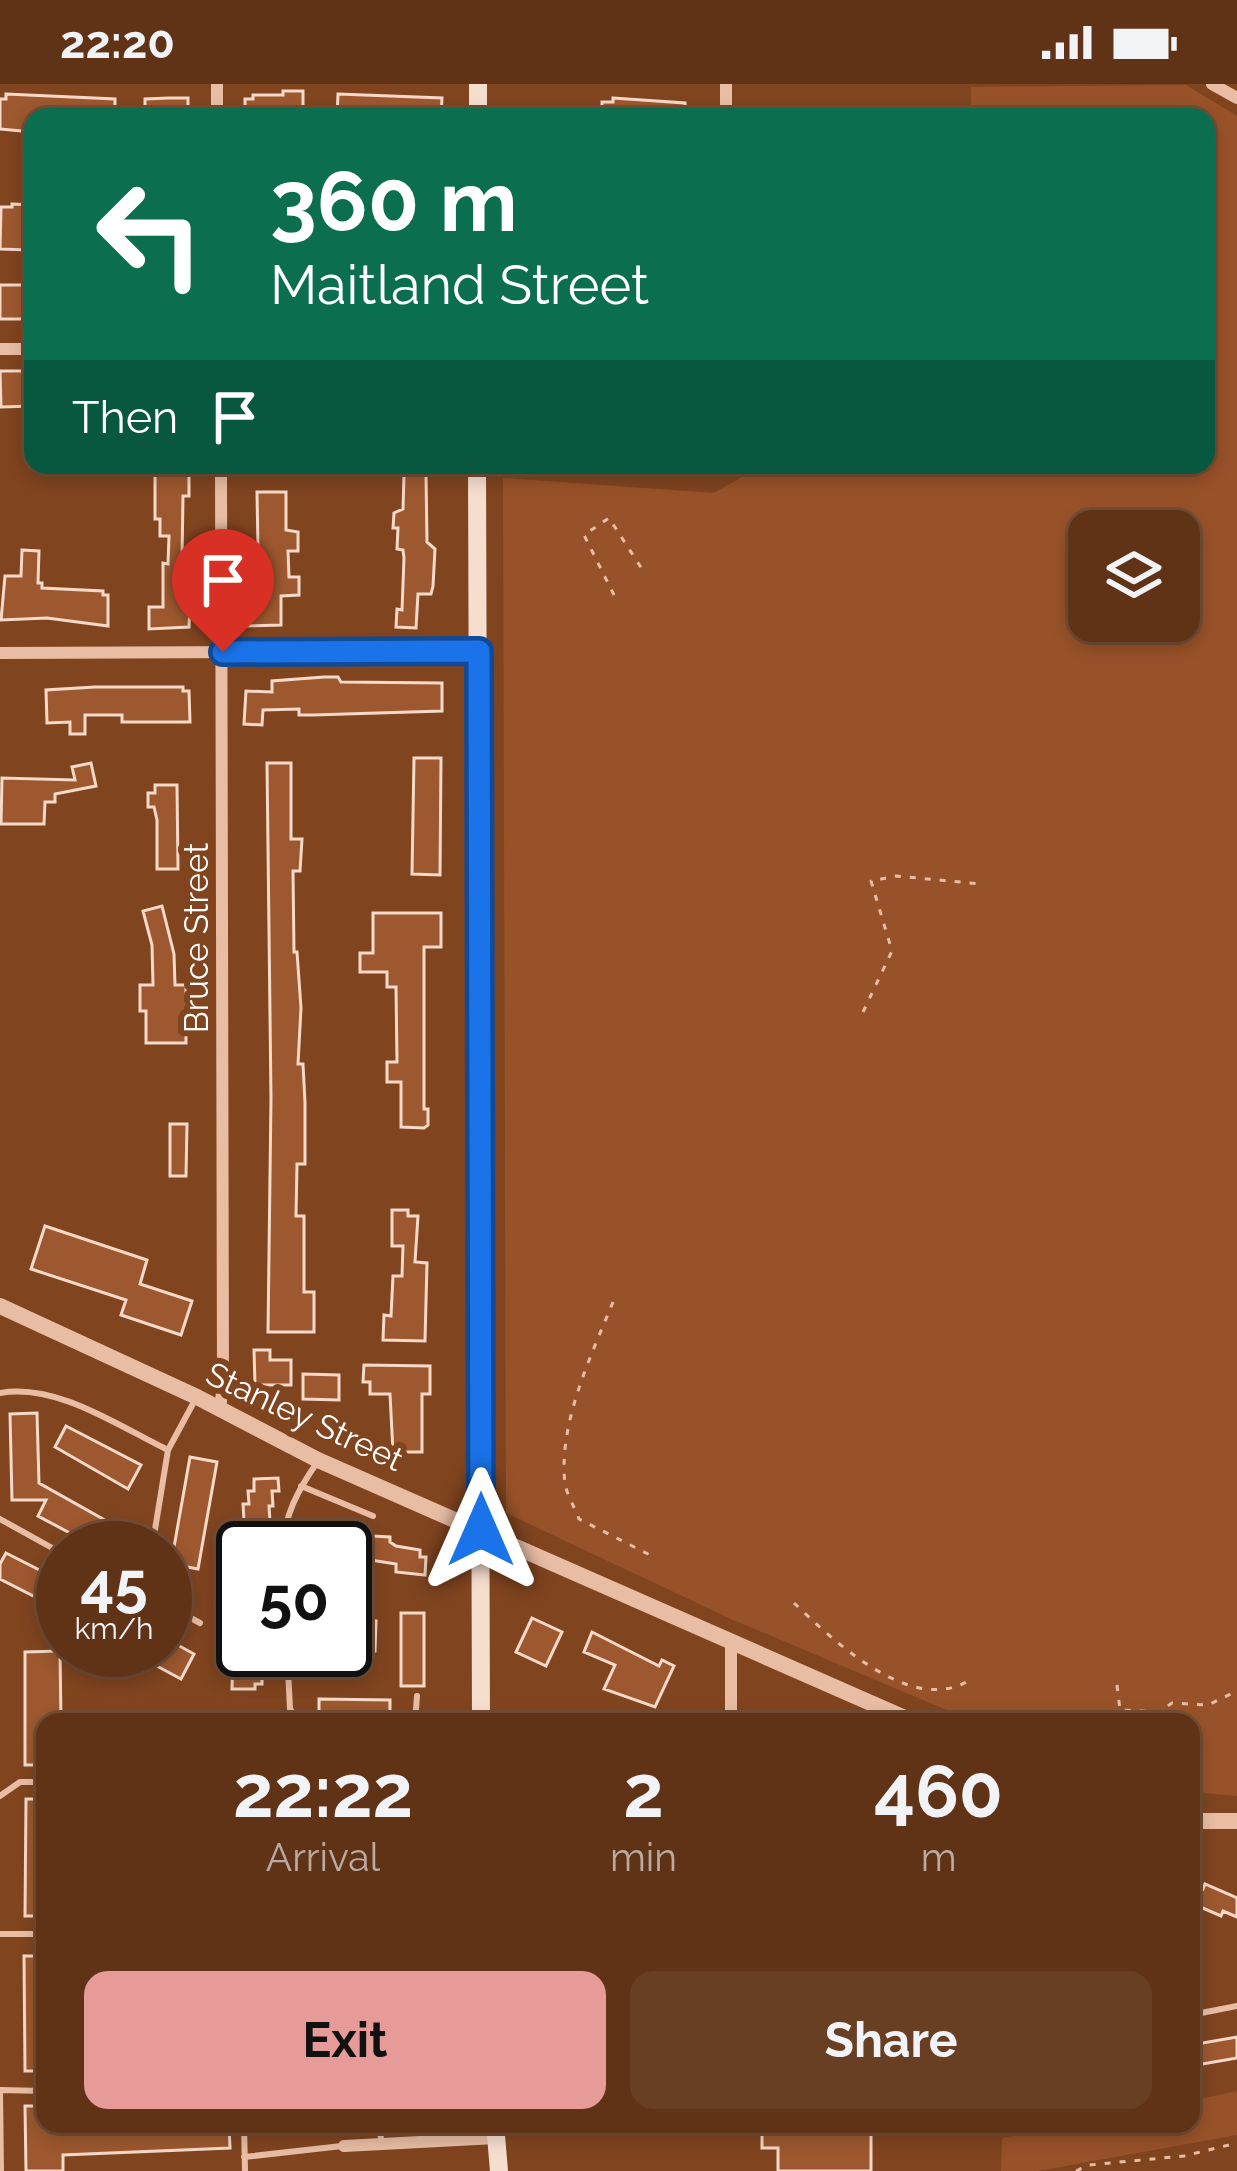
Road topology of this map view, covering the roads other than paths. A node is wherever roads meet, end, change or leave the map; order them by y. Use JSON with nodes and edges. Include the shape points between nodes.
{"nodes":[{"id":1,"x":1212,"y":84,"type":"edge"},
{"id":2,"x":1237,"y":98,"type":"edge"},
{"id":3,"x":221,"y":474,"type":"edge"},
{"id":4,"x":477,"y":474,"type":"edge"},
{"id":5,"x":479,"y":651,"type":"junction"},
{"id":6,"x":223,"y":652,"type":"junction"},
{"id":7,"x":0,"y":653,"type":"edge"},
{"id":8,"x":0,"y":1306,"type":"edge"},
{"id":9,"x":0,"y":1393,"type":"edge"},
{"id":10,"x":197,"y":1397,"type":"junction"},
{"id":11,"x":220,"y":1411,"type":"junction"},
{"id":12,"x":168,"y":1450,"type":"junction"},
{"id":13,"x":319,"y":1460,"type":"junction"},
{"id":14,"x":301,"y":1486,"type":"junction"},
{"id":15,"x":373,"y":1516,"type":"dead end"},
{"id":16,"x":0,"y":1519,"type":"edge"},
{"id":17,"x":156,"y":1521,"type":"edge"},
{"id":18,"x":286,"y":1521,"type":"edge"},
{"id":19,"x":481,"y":1530,"type":"junction"},
{"id":20,"x":36,"y":1540,"type":"edge"},
{"id":21,"x":192,"y":1619,"type":"edge"},
{"id":22,"x":200,"y":1623,"type":"dead end"},
{"id":23,"x":731,"y":1641,"type":"junction"},
{"id":24,"x":288,"y":1677,"type":"edge"},
{"id":25,"x":417,"y":1696,"type":"dead end"},
{"id":26,"x":293,"y":1713,"type":"edge"},
{"id":27,"x":416,"y":1713,"type":"edge"},
{"id":28,"x":481,"y":1713,"type":"edge"},
{"id":29,"x":731,"y":1713,"type":"edge"},
{"id":30,"x":894,"y":1713,"type":"edge"},
{"id":31,"x":36,"y":1782,"type":"edge"},
{"id":32,"x":0,"y":1796,"type":"edge"},
{"id":33,"x":1200,"y":1820,"type":"edge"},
{"id":34,"x":1237,"y":1821,"type":"edge"},
{"id":35,"x":0,"y":1934,"type":"edge"},
{"id":36,"x":36,"y":1934,"type":"edge"},
{"id":37,"x":1237,"y":2006,"type":"edge"},
{"id":38,"x":1200,"y":2013,"type":"edge"},
{"id":39,"x":0,"y":2091,"type":"edge"},
{"id":40,"x":36,"y":2091,"type":"edge"},
{"id":41,"x":244,"y":2133,"type":"edge"},
{"id":42,"x":381,"y":2133,"type":"edge"},
{"id":43,"x":478,"y":2133,"type":"edge"},
{"id":44,"x":495,"y":2133,"type":"edge"},
{"id":45,"x":382,"y":2144,"type":"junction"},
{"id":46,"x":344,"y":2146,"type":"joint"},
{"id":47,"x":244,"y":2157,"type":"junction"},
{"id":48,"x":1,"y":2171,"type":"edge"},
{"id":49,"x":245,"y":2171,"type":"edge"},
{"id":50,"x":500,"y":2171,"type":"edge"}],
"edges":[{"from":1,"to":2,"type":"street"},
{"from":3,"to":6,"type":"street","name":"Bruce Street"},
{"from":4,"to":5,"type":"main road"},
{"from":5,"to":6,"type":"street"},
{"from":5,"to":19,"type":"main road"},
{"from":6,"to":7,"type":"street"},
{"from":6,"to":11,"type":"street","name":"Bruce Street"},
{"from":8,"to":10,"type":"street","name":"Stanley Street"},
{"from":9,"to":12,"type":"lane","via":[[33,1391],[70,1402]]},
{"from":10,"to":11,"type":"street","name":"Stanley Street"},
{"from":10,"to":12,"type":"lane"},
{"from":11,"to":13,"type":"street","name":"Stanley Street"},
{"from":12,"to":17,"type":"lane"},
{"from":13,"to":14,"type":"lane"},
{"from":13,"to":19,"type":"street","name":"Stanley Street"},
{"from":14,"to":15,"type":"lane"},
{"from":14,"to":18,"type":"lane"},
{"from":16,"to":20,"type":"lane"},
{"from":19,"to":23,"type":"street","name":"Stanley Street"},
{"from":19,"to":28,"type":"main road"},
{"from":21,"to":22,"type":"lane"},
{"from":23,"to":29,"type":"street"},
{"from":23,"to":30,"type":"street","name":"Stanley Street"},
{"from":24,"to":26,"type":"lane"},
{"from":25,"to":27,"type":"lane"},
{"from":31,"to":32,"type":"lane"},
{"from":33,"to":34,"type":"street"},
{"from":35,"to":36,"type":"lane"},
{"from":37,"to":38,"type":"lane"},
{"from":39,"to":40,"type":"lane"},
{"from":39,"to":48,"type":"lane"},
{"from":41,"to":47,"type":"lane"},
{"from":42,"to":45,"type":"lane"},
{"from":43,"to":45,"type":"street"},
{"from":44,"to":50,"type":"main road"},
{"from":45,"to":46,"type":"street"},
{"from":46,"to":47,"type":"lane"},
{"from":47,"to":49,"type":"lane"}]}
